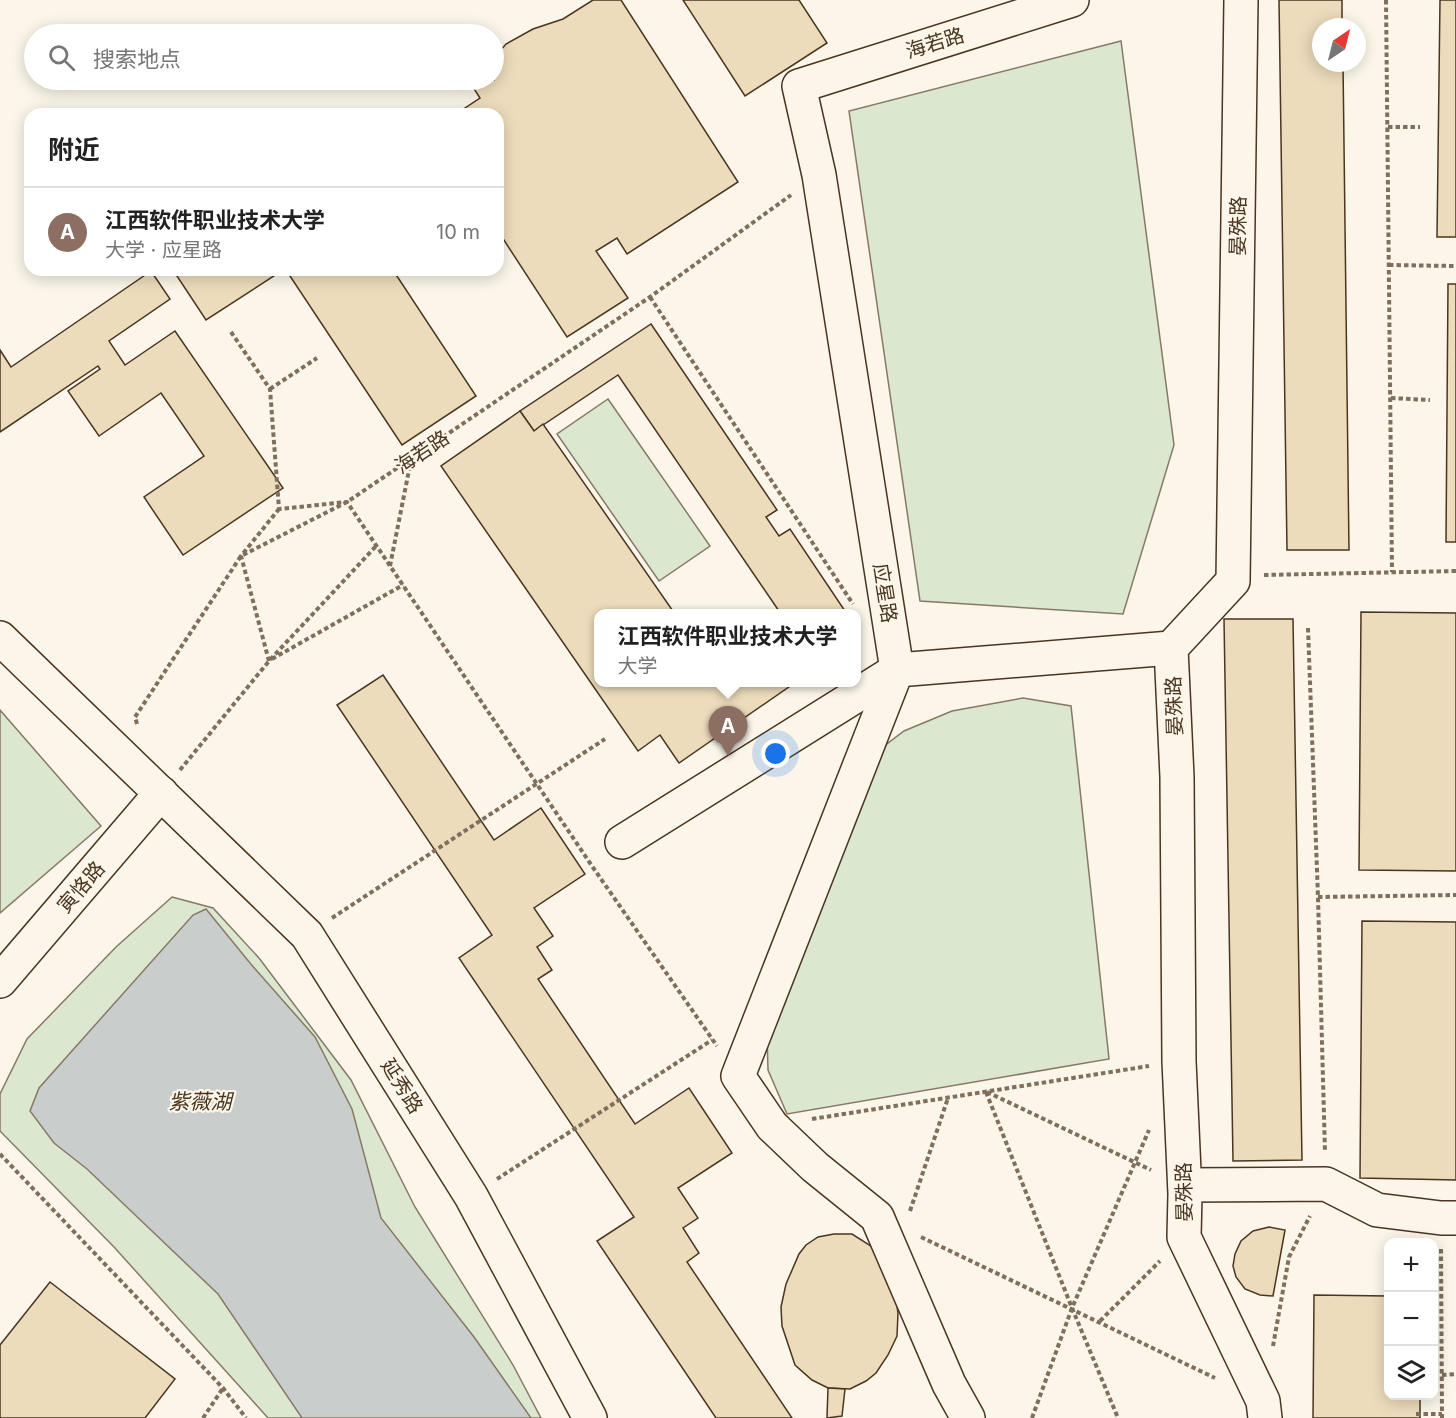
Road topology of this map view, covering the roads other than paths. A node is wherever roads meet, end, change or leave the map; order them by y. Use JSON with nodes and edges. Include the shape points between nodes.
{"nodes":[{"id":1,"x":1072,"y":0,"type":"edge"},
{"id":2,"x":1241,"y":0,"type":"edge"},
{"id":3,"x":799,"y":86,"type":"joint"},
{"id":4,"x":0,"y":638,"type":"edge"},
{"id":5,"x":1172,"y":648,"type":"junction"},
{"id":6,"x":897,"y":670,"type":"junction"},
{"id":7,"x":161,"y":794,"type":"junction"},
{"id":8,"x":622,"y":842,"type":"dead end"},
{"id":9,"x":0,"y":981,"type":"edge"},
{"id":10,"x":1185,"y":1185,"type":"junction"},
{"id":11,"x":1448,"y":1218,"type":"edge"},
{"id":12,"x":949,"y":1384,"type":"junction"},
{"id":13,"x":1264,"y":1410,"type":"edge"},
{"id":14,"x":590,"y":1418,"type":"edge"},
{"id":15,"x":947,"y":1418,"type":"edge"},
{"id":16,"x":968,"y":1418,"type":"edge"}],
"edges":[{"from":1,"to":3,"type":"street","name":"海若路"},
{"from":2,"to":5,"type":"street","name":"晏殊路","via":[[1233,581]]},
{"from":3,"to":6,"type":"street","name":"应星路","via":[[819,175]]},
{"from":4,"to":7,"type":"street","name":"延秀路"},
{"from":5,"to":6,"type":"street"},
{"from":5,"to":10,"type":"street","name":"晏殊路"},
{"from":6,"to":8,"type":"street"},
{"from":6,"to":12,"type":"street","via":[[738,1076],[772,1126],[815,1167],[890,1223]]},
{"from":7,"to":9,"type":"street","name":"寅恪路"},
{"from":7,"to":14,"type":"street","name":"延秀路","via":[[307,934],[471,1196]]},
{"from":10,"to":11,"type":"street","via":[[1326,1184],[1377,1210]]},
{"from":10,"to":13,"type":"street","name":"晏殊路","via":[[1184,1237]]},
{"from":12,"to":15,"type":"street"},
{"from":12,"to":16,"type":"street"}]}
